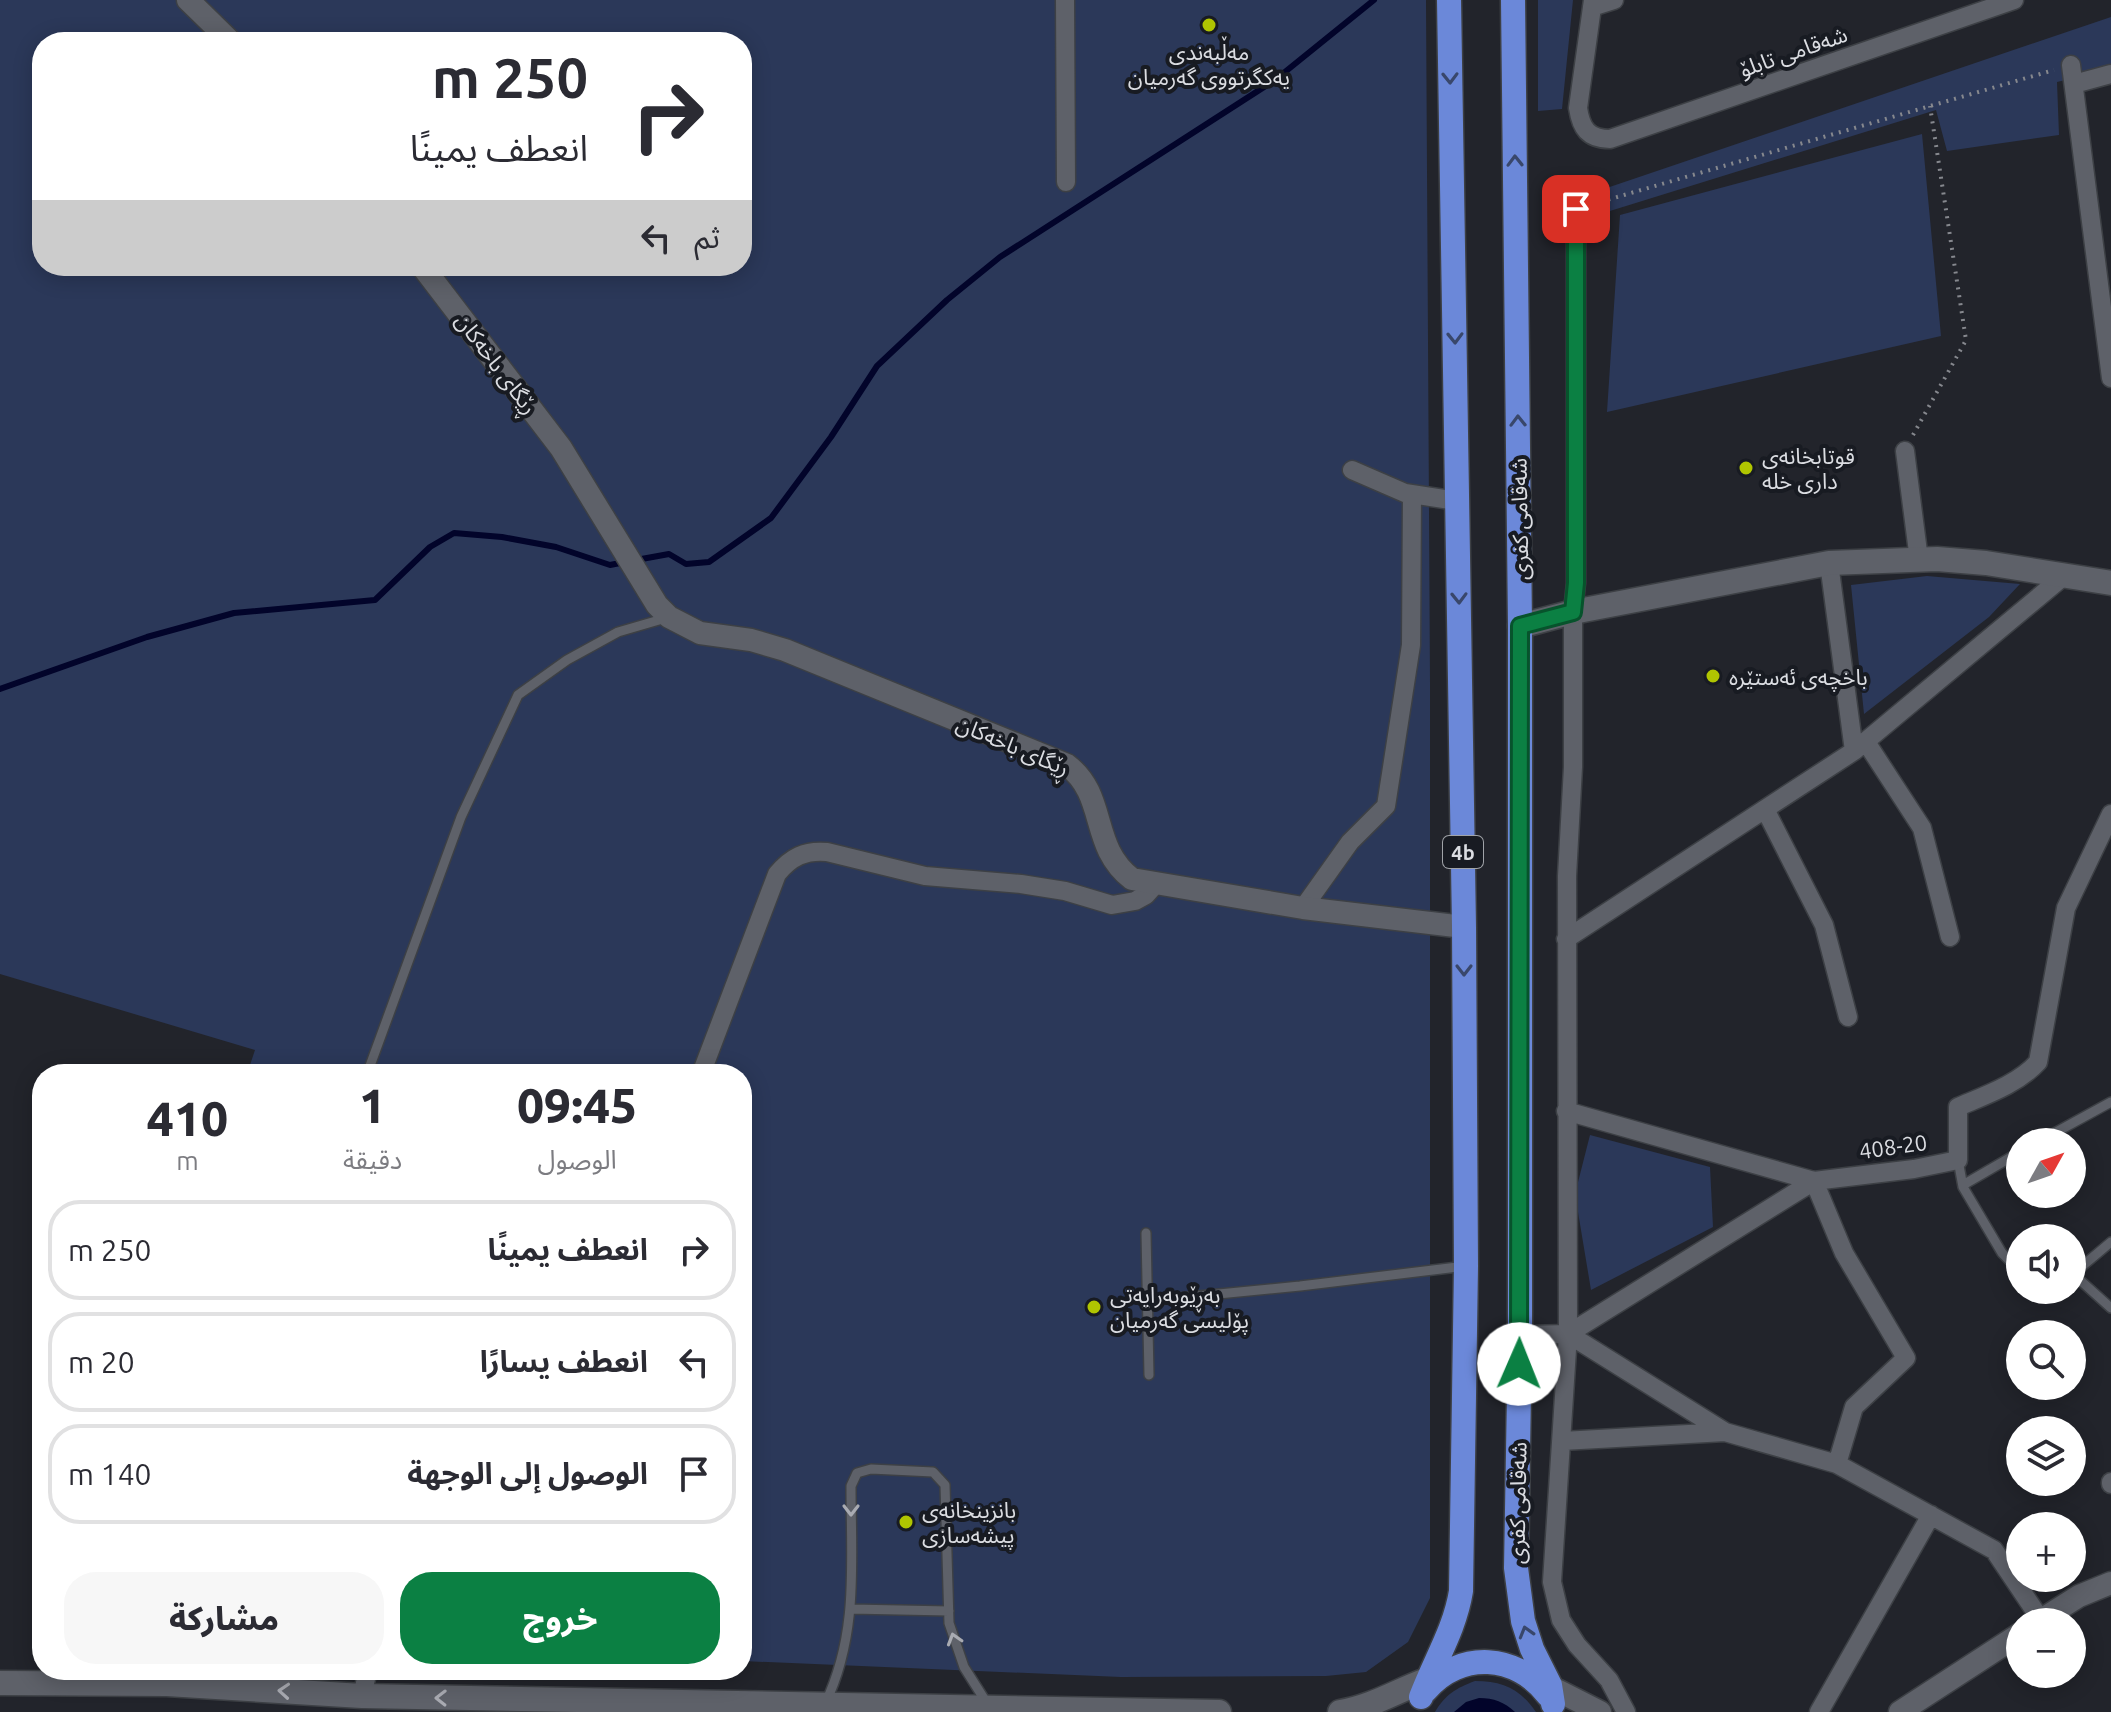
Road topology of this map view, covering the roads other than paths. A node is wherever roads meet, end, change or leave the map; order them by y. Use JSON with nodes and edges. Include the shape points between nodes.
{"nodes":[{"id":1,"x":188,"y":0,"type":"edge"},
{"id":2,"x":1065,"y":0,"type":"edge"},
{"id":3,"x":1449,"y":0,"type":"edge"},
{"id":4,"x":1513,"y":0,"type":"edge"},
{"id":5,"x":1614,"y":0,"type":"edge"},
{"id":6,"x":2014,"y":0,"type":"edge"},
{"id":7,"x":1592,"y":4,"type":"edge"},
{"id":8,"x":221,"y":32,"type":"edge"},
{"id":9,"x":2071,"y":65,"type":"road end"},
{"id":10,"x":2111,"y":74,"type":"edge"},
{"id":11,"x":2074,"y":84,"type":"junction"},
{"id":12,"x":1066,"y":182,"type":"dead end"},
{"id":13,"x":1576,"y":209,"type":"road end"},
{"id":14,"x":2103,"y":232,"type":"edge"},
{"id":15,"x":430,"y":276,"type":"edge"},
{"id":16,"x":2111,"y":378,"type":"edge"},
{"id":17,"x":1905,"y":451,"type":"road end"},
{"id":18,"x":1352,"y":470,"type":"dead end"},
{"id":19,"x":1412,"y":494,"type":"junction"},
{"id":20,"x":1457,"y":501,"type":"junction"},
{"id":21,"x":1919,"y":560,"type":"junction"},
{"id":22,"x":1829,"y":563,"type":"junction"},
{"id":23,"x":2065,"y":575,"type":"junction"},
{"id":24,"x":2111,"y":583,"type":"edge"},
{"id":25,"x":663,"y":611,"type":"junction"},
{"id":26,"x":1573,"y":612,"type":"junction"},
{"id":27,"x":1520,"y":626,"type":"junction"},
{"id":28,"x":1860,"y":747,"type":"junction"},
{"id":29,"x":1766,"y":811,"type":"junction"},
{"id":30,"x":2111,"y":814,"type":"edge"},
{"id":31,"x":1155,"y":885,"type":"junction"},
{"id":32,"x":1303,"y":908,"type":"junction"},
{"id":33,"x":1464,"y":927,"type":"junction"},
{"id":34,"x":1950,"y":937,"type":"dead end"},
{"id":35,"x":1566,"y":939,"type":"junction"},
{"id":36,"x":1848,"y":1017,"type":"dead end"},
{"id":37,"x":371,"y":1064,"type":"edge"},
{"id":38,"x":705,"y":1064,"type":"edge"},
{"id":39,"x":2111,"y":1102,"type":"edge"},
{"id":40,"x":1566,"y":1111,"type":"junction"},
{"id":41,"x":2064,"y":1128,"type":"edge"},
{"id":42,"x":1958,"y":1160,"type":"junction"},
{"id":43,"x":2006,"y":1160,"type":"edge"},
{"id":44,"x":1814,"y":1181,"type":"junction"},
{"id":45,"x":1963,"y":1185,"type":"junction"},
{"id":46,"x":1146,"y":1233,"type":"dead end"},
{"id":47,"x":2111,"y":1242,"type":"edge"},
{"id":48,"x":2006,"y":1257,"type":"edge"},
{"id":49,"x":2086,"y":1262,"type":"edge"},
{"id":50,"x":1466,"y":1266,"type":"junction"},
{"id":51,"x":2086,"y":1285,"type":"edge"},
{"id":52,"x":1147,"y":1301,"type":"junction"},
{"id":53,"x":2111,"y":1308,"type":"edge"},
{"id":54,"x":1568,"y":1334,"type":"junction"},
{"id":55,"x":1520,"y":1335,"type":"junction"},
{"id":56,"x":1149,"y":1375,"type":"dead end"},
{"id":57,"x":1725,"y":1432,"type":"junction"},
{"id":58,"x":1562,"y":1441,"type":"junction"},
{"id":59,"x":1837,"y":1464,"type":"junction"},
{"id":60,"x":1931,"y":1515,"type":"junction"},
{"id":61,"x":2109,"y":1585,"type":"edge"},
{"id":62,"x":2032,"y":1608,"type":"edge"},
{"id":63,"x":2060,"y":1608,"type":"edge"},
{"id":64,"x":851,"y":1609,"type":"junction"},
{"id":65,"x":949,"y":1611,"type":"junction"},
{"id":66,"x":2006,"y":1643,"type":"edge"},
{"id":67,"x":85,"y":1680,"type":"edge"},
{"id":68,"x":191,"y":1680,"type":"edge"},
{"id":69,"x":366,"y":1680,"type":"edge"},
{"id":70,"x":0,"y":1683,"type":"edge"},
{"id":71,"x":1426,"y":1691,"type":"edge"},
{"id":72,"x":1548,"y":1695,"type":"edge"},
{"id":73,"x":362,"y":1704,"type":"edge"},
{"id":74,"x":825,"y":1704,"type":"junction"},
{"id":75,"x":990,"y":1707,"type":"junction"},
{"id":76,"x":1219,"y":1712,"type":"edge"},
{"id":77,"x":1340,"y":1712,"type":"edge"},
{"id":78,"x":1600,"y":1712,"type":"edge"},
{"id":79,"x":1626,"y":1712,"type":"edge"},
{"id":80,"x":1819,"y":1712,"type":"edge"},
{"id":81,"x":1900,"y":1712,"type":"edge"}],
"edges":[{"from":1,"to":8,"type":"street"},
{"from":2,"to":12,"type":"street"},
{"from":3,"to":20,"type":"highway","number":"4b","one_way":true},
{"from":27,"to":4,"type":"highway","name":"شەقامی کفری","one_way":true},
{"from":5,"to":7,"type":"street"},
{"from":6,"to":7,"type":"street","name":"شەقامی تابلۆ","via":[[1610,139],[1587,134],[1578,108]]},
{"from":9,"to":11,"type":"street"},
{"from":10,"to":11,"type":"street"},
{"from":11,"to":14,"type":"street"},
{"from":13,"to":26,"type":"street"},
{"from":14,"to":16,"type":"street"},
{"from":15,"to":25,"type":"street","name":"ڕێگای باخەکان","via":[[561,448]]},
{"from":17,"to":21,"type":"street"},
{"from":18,"to":19,"type":"street"},
{"from":19,"to":20,"type":"street"},
{"from":19,"to":32,"type":"street","via":[[1411,645],[1386,806],[1350,842]]},
{"from":20,"to":33,"type":"highway","number":"4b","one_way":true},
{"from":21,"to":22,"type":"main road"},
{"from":21,"to":23,"type":"main road"},
{"from":22,"to":26,"type":"main road"},
{"from":22,"to":28,"type":"street"},
{"from":23,"to":24,"type":"main road"},
{"from":23,"to":28,"type":"street"},
{"from":25,"to":31,"type":"street","name":"ڕێگای باخەکان","via":[[684,627],[785,650],[1067,765],[1090,789],[1117,868]]},
{"from":25,"to":37,"type":"lane","via":[[567,660],[518,695],[461,817]]},
{"from":26,"to":27,"type":"main road"},
{"from":26,"to":35,"type":"street"},
{"from":27,"to":55,"type":"highway","name":"شەقامی کفری"},
{"from":28,"to":29,"type":"street"},
{"from":28,"to":34,"type":"street","via":[[1922,828]]},
{"from":29,"to":35,"type":"street"},
{"from":29,"to":36,"type":"street","via":[[1824,925]]},
{"from":30,"to":42,"type":"street","name":"408-20","via":[[2066,908],[2038,1062],[2028,1073],[1958,1107]]},
{"from":31,"to":32,"type":"street","name":"ڕێگای باخەکان"},
{"from":31,"to":38,"type":"street","via":[[1135,901],[1112,905],[1021,884],[925,876],[827,852],[800,854],[777,874]]},
{"from":32,"to":33,"type":"street","name":"ڕێگای باخەکان"},
{"from":33,"to":50,"type":"highway","number":"4b","one_way":true},
{"from":35,"to":40,"type":"street"},
{"from":39,"to":41,"type":"lane"},
{"from":40,"to":44,"type":"street"},
{"from":40,"to":54,"type":"street"},
{"from":42,"to":44,"type":"street","name":"408-20"},
{"from":42,"to":45,"type":"lane"},
{"from":43,"to":45,"type":"lane"},
{"from":44,"to":54,"type":"street","name":"408-20"},
{"from":44,"to":59,"type":"street","via":[[1844,1253],[1906,1358],[1854,1407]]},
{"from":45,"to":48,"type":"lane"},
{"from":46,"to":52,"type":"lane"},
{"from":47,"to":49,"type":"lane"},
{"from":50,"to":52,"type":"lane"},
{"from":50,"to":71,"type":"highway","number":"4b","via":[[1461,1591],[1456,1618]]},
{"from":51,"to":53,"type":"lane"},
{"from":52,"to":56,"type":"lane"},
{"from":54,"to":55,"type":"street"},
{"from":54,"to":57,"type":"street"},
{"from":54,"to":58,"type":"street"},
{"from":72,"to":55,"type":"highway","name":"شەقامی کفری","one_way":true,"via":[[1523,1621],[1516,1568]]},
{"from":57,"to":58,"type":"street"},
{"from":57,"to":59,"type":"street"},
{"from":58,"to":79,"type":"street","via":[[1552,1582],[1561,1620],[1609,1680]]},
{"from":59,"to":60,"type":"street"},
{"from":60,"to":62,"type":"street","via":[[1994,1550]]},
{"from":60,"to":80,"type":"street"},
{"from":61,"to":63,"type":"street"},
{"from":64,"to":65,"type":"lane"},
{"from":65,"to":64,"type":"lane","one_way":true,"via":[[945,1485],[933,1472],[871,1469],[857,1473],[851,1486]]},
{"from":64,"to":74,"type":"lane","via":[[844,1655]]},
{"from":75,"to":65,"type":"lane","one_way":true,"via":[[958,1654]]},
{"from":66,"to":81,"type":"street"},
{"from":67,"to":70,"type":"main road"},
{"from":73,"to":68,"type":"main road","one_way":true},
{"from":69,"to":73,"type":"street"},
{"from":71,"to":72,"type":"highway","via":[[1458,1666],[1477,1661],[1516,1667]]},
{"from":71,"to":77,"type":"main road"},
{"from":72,"to":78,"type":"street"},
{"from":74,"to":73,"type":"main road","one_way":true},
{"from":74,"to":75,"type":"main road"},
{"from":75,"to":76,"type":"main road"}]}
